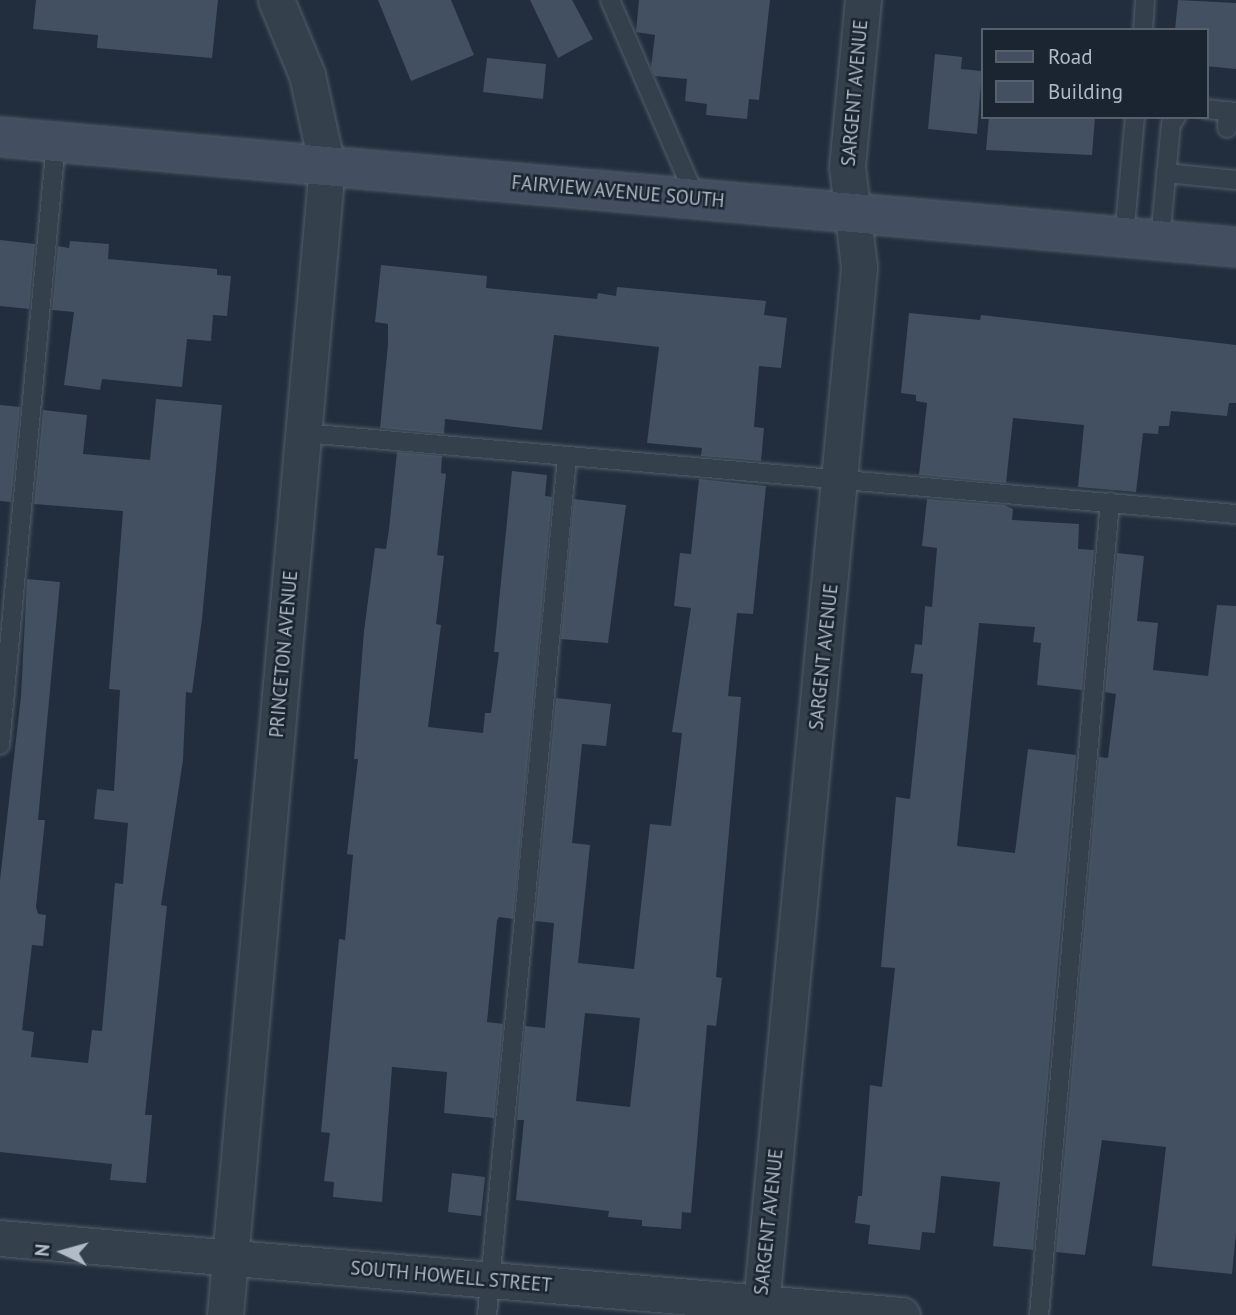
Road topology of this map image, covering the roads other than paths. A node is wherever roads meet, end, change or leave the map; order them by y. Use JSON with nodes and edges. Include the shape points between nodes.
{"nodes":[{"id":1,"x":276,"y":0,"type":"edge"},
{"id":2,"x":610,"y":0,"type":"edge"},
{"id":3,"x":863,"y":0,"type":"edge"},
{"id":4,"x":1145,"y":0,"type":"edge"},
{"id":5,"x":1143,"y":28,"type":"edge"},
{"id":6,"x":1208,"y":110,"type":"edge"},
{"id":7,"x":1230,"y":117,"type":"edge"},
{"id":8,"x":1135,"y":119,"type":"edge"},
{"id":9,"x":1175,"y":119,"type":"edge"},
{"id":10,"x":0,"y":138,"type":"edge"},
{"id":11,"x":56,"y":142,"type":"junction"},
{"id":12,"x":327,"y":166,"type":"junction"},
{"id":13,"x":1166,"y":173,"type":"junction"},
{"id":14,"x":1227,"y":176,"type":"edge"},
{"id":15,"x":696,"y":199,"type":"junction"},
{"id":16,"x":852,"y":211,"type":"junction"},
{"id":17,"x":1142,"y":238,"type":"junction"},
{"id":18,"x":1236,"y":247,"type":"edge"},
{"id":19,"x":304,"y":433,"type":"junction"},
{"id":20,"x":566,"y":457,"type":"junction"},
{"id":21,"x":841,"y":481,"type":"junction"},
{"id":22,"x":1110,"y":502,"type":"junction"},
{"id":23,"x":1236,"y":514,"type":"edge"},
{"id":24,"x":0,"y":745,"type":"edge"},
{"id":25,"x":0,"y":1238,"type":"edge"},
{"id":26,"x":230,"y":1258,"type":"junction"},
{"id":27,"x":491,"y":1281,"type":"junction"},
{"id":28,"x":760,"y":1308,"type":"edge"},
{"id":29,"x":225,"y":1315,"type":"edge"},
{"id":30,"x":487,"y":1315,"type":"edge"},
{"id":31,"x":902,"y":1315,"type":"edge"},
{"id":32,"x":1039,"y":1315,"type":"edge"}],
"edges":[{"from":1,"to":12,"type":"street","name":"PRINCETON AVENUE","via":[[307,75]]},
{"from":2,"to":15,"type":"lane"},
{"from":3,"to":16,"type":"street","name":"SARGENT AVENUE","via":[[847,166]]},
{"from":4,"to":5,"type":"lane"},
{"from":6,"to":7,"type":"lane"},
{"from":8,"to":17,"type":"lane"},
{"from":9,"to":13,"type":"lane"},
{"from":10,"to":11,"type":"street","name":"FAIRVIEW AVENUE SOUTH"},
{"from":11,"to":12,"type":"street","name":"FAIRVIEW AVENUE SOUTH"},
{"from":11,"to":24,"type":"lane"},
{"from":12,"to":15,"type":"street","name":"FAIRVIEW AVENUE SOUTH"},
{"from":12,"to":19,"type":"street","name":"PRINCETON AVENUE"},
{"from":13,"to":14,"type":"lane"},
{"from":13,"to":17,"type":"lane"},
{"from":15,"to":16,"type":"street","name":"FAIRVIEW AVENUE SOUTH"},
{"from":16,"to":17,"type":"street","name":"FAIRVIEW AVENUE SOUTH"},
{"from":16,"to":21,"type":"street","name":"SARGENT AVENUE","via":[[859,268]]},
{"from":17,"to":18,"type":"street","name":"FAIRVIEW AVENUE SOUTH"},
{"from":19,"to":20,"type":"lane"},
{"from":19,"to":26,"type":"street","name":"PRINCETON AVENUE"},
{"from":20,"to":21,"type":"lane"},
{"from":20,"to":27,"type":"lane"},
{"from":21,"to":22,"type":"lane"},
{"from":21,"to":28,"type":"street","name":"SARGENT AVENUE"},
{"from":22,"to":23,"type":"lane"},
{"from":22,"to":32,"type":"lane"},
{"from":25,"to":26,"type":"street","name":"SOUTH HOWELL STREET"},
{"from":26,"to":27,"type":"street","name":"SOUTH HOWELL STREET"},
{"from":26,"to":29,"type":"street","name":"PRINCETON AVENUE"},
{"from":27,"to":28,"type":"street","name":"SOUTH HOWELL STREET"},
{"from":27,"to":30,"type":"lane"},
{"from":28,"to":31,"type":"street","name":"SOUTH HOWELL STREET"}]}
